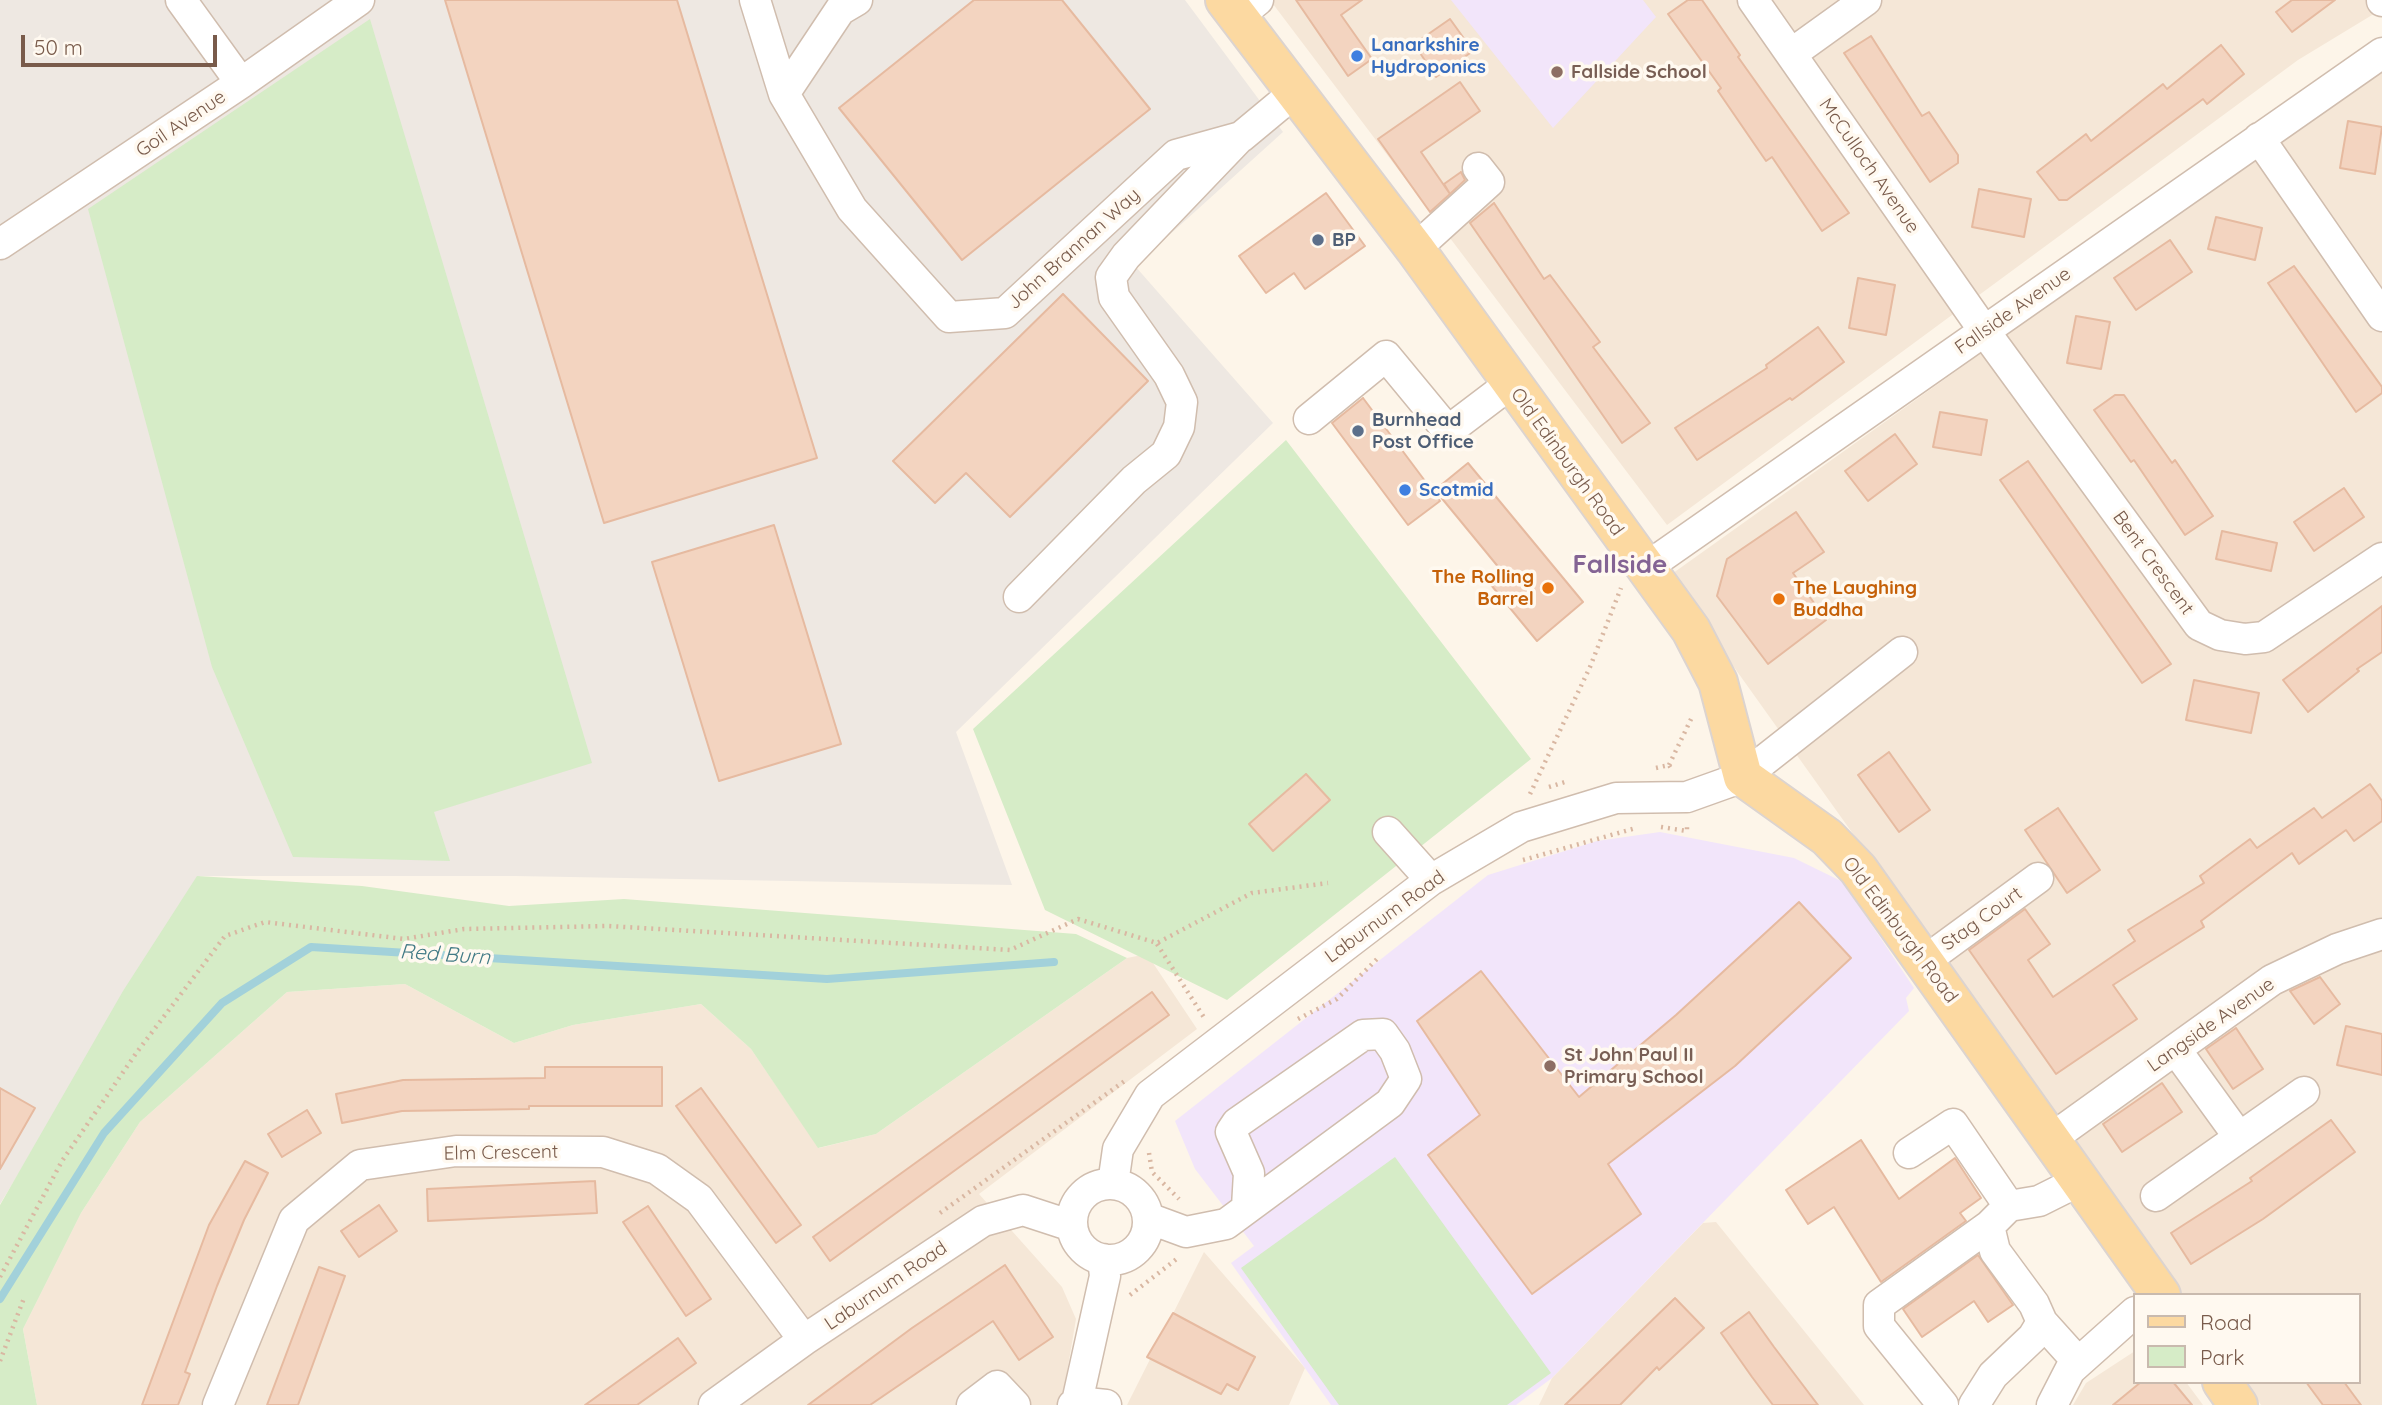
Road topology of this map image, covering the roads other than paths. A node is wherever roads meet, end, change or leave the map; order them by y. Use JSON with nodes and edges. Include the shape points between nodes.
{"nodes":[{"id":1,"x":181,"y":0,"type":"edge"},
{"id":2,"x":359,"y":0,"type":"edge"},
{"id":3,"x":755,"y":0,"type":"edge"},
{"id":4,"x":857,"y":0,"type":"edge"},
{"id":5,"x":1753,"y":0,"type":"edge"},
{"id":6,"x":1866,"y":0,"type":"edge"},
{"id":7,"x":1240,"y":6,"type":"edge"},
{"id":8,"x":2382,"y":53,"type":"edge"},
{"id":9,"x":1791,"y":54,"type":"junction"},
{"id":10,"x":242,"y":83,"type":"junction"},
{"id":11,"x":1294,"y":93,"type":"junction"},
{"id":12,"x":784,"y":94,"type":"junction"},
{"id":13,"x":1241,"y":137,"type":"junction"},
{"id":14,"x":2259,"y":138,"type":"junction"},
{"id":15,"x":1478,"y":168,"type":"dead end"},
{"id":16,"x":0,"y":244,"type":"edge"},
{"id":17,"x":1415,"y":249,"type":"junction"},
{"id":18,"x":2382,"y":316,"type":"edge"},
{"id":19,"x":1985,"y":331,"type":"junction"},
{"id":20,"x":1510,"y":384,"type":"junction"},
{"id":21,"x":1309,"y":419,"type":"dead end"},
{"id":22,"x":2382,"y":558,"type":"edge"},
{"id":23,"x":1637,"y":580,"type":"junction"},
{"id":24,"x":1019,"y":597,"type":"dead end"},
{"id":25,"x":1902,"y":652,"type":"dead end"},
{"id":26,"x":1743,"y":777,"type":"junction"},
{"id":27,"x":1388,"y":832,"type":"dead end"},
{"id":28,"x":2038,"y":878,"type":"dead end"},
{"id":29,"x":1431,"y":880,"type":"junction"},
{"id":30,"x":2382,"y":934,"type":"edge"},
{"id":31,"x":1926,"y":960,"type":"junction"},
{"id":32,"x":2176,"y":1049,"type":"junction"},
{"id":33,"x":2304,"y":1092,"type":"dead end"},
{"id":34,"x":2239,"y":1137,"type":"junction"},
{"id":35,"x":2052,"y":1138,"type":"junction"},
{"id":36,"x":1909,"y":1153,"type":"dead end"},
{"id":37,"x":2081,"y":1180,"type":"junction"},
{"id":38,"x":1113,"y":1184,"type":"junction"},
{"id":39,"x":2156,"y":1196,"type":"dead end"},
{"id":40,"x":1247,"y":1207,"type":"junction"},
{"id":41,"x":1999,"y":1216,"type":"junction"},
{"id":42,"x":1148,"y":1218,"type":"junction"},
{"id":43,"x":1072,"y":1226,"type":"junction"},
{"id":44,"x":1103,"y":1259,"type":"junction"},
{"id":45,"x":2150,"y":1293,"type":"edge"},
{"id":46,"x":2134,"y":1314,"type":"edge"},
{"id":47,"x":2042,"y":1322,"type":"junction"},
{"id":48,"x":804,"y":1340,"type":"junction"},
{"id":49,"x":2078,"y":1362,"type":"junction"},
{"id":50,"x":2223,"y":1384,"type":"edge"},
{"id":51,"x":1086,"y":1404,"type":"edge"},
{"id":52,"x":218,"y":1405,"type":"edge"},
{"id":53,"x":714,"y":1405,"type":"edge"},
{"id":54,"x":972,"y":1405,"type":"edge"},
{"id":55,"x":1015,"y":1405,"type":"edge"},
{"id":56,"x":1942,"y":1405,"type":"edge"},
{"id":57,"x":1974,"y":1405,"type":"edge"},
{"id":58,"x":2052,"y":1405,"type":"edge"},
{"id":59,"x":2238,"y":1405,"type":"edge"}],
"edges":[{"from":1,"to":10,"type":"street"},
{"from":2,"to":10,"type":"street","name":"Goil Avenue"},
{"from":3,"to":12,"type":"street","name":"John Brannan Way"},
{"from":4,"to":12,"type":"street","via":[[840,10]]},
{"from":5,"to":9,"type":"street","name":"McCulloch Avenue"},
{"from":6,"to":9,"type":"street"},
{"from":7,"to":11,"type":"main road","name":"Old Edinburgh Road"},
{"from":8,"to":14,"type":"street","name":"Fallside Avenue"},
{"from":9,"to":19,"type":"street","name":"McCulloch Avenue"},
{"from":10,"to":16,"type":"street","name":"Goil Avenue"},
{"from":11,"to":13,"type":"street","name":"John Brannan Way"},
{"from":11,"to":17,"type":"main road","name":"Old Edinburgh Road"},
{"from":12,"to":13,"type":"street","name":"John Brannan Way","via":[[852,209],[948,317],[1005,313],[1177,155]]},
{"from":13,"to":24,"type":"street","via":[[1111,277],[1114,297],[1169,375],[1182,402],[1179,427],[1166,454],[1134,480]]},
{"from":14,"to":18,"type":"street"},
{"from":14,"to":19,"type":"street","name":"Fallside Avenue"},
{"from":15,"to":17,"type":"street","via":[[1489,182]]},
{"from":17,"to":20,"type":"main road","name":"Old Edinburgh Road"},
{"from":19,"to":22,"type":"street","name":"Bent Crescent","via":[[2200,625],[2220,635],[2264,637]]},
{"from":19,"to":23,"type":"street","name":"Fallside Avenue"},
{"from":20,"to":21,"type":"street","via":[[1448,431],[1386,356]]},
{"from":20,"to":23,"type":"main road","name":"Old Edinburgh Road"},
{"from":23,"to":26,"type":"main road","name":"Old Edinburgh Road","via":[[1691,630],[1718,682]]},
{"from":25,"to":26,"type":"street","name":"Laburnum Road"},
{"from":26,"to":29,"type":"street","name":"Laburnum Road","via":[[1687,797],[1616,798],[1521,827]]},
{"from":26,"to":31,"type":"main road","name":"Old Edinburgh Road","via":[[1827,836],[1858,869]]},
{"from":27,"to":29,"type":"street"},
{"from":28,"to":31,"type":"street","name":"Stag Court"},
{"from":29,"to":38,"type":"street","name":"Laburnum Road","via":[[1150,1095],[1118,1149]]},
{"from":30,"to":32,"type":"street","name":"Langside Avenue","via":[[2337,949],[2272,980]]},
{"from":31,"to":35,"type":"main road","name":"Old Edinburgh Road"},
{"from":32,"to":34,"type":"street"},
{"from":32,"to":35,"type":"street","name":"Langside Avenue"},
{"from":33,"to":34,"type":"street"},
{"from":34,"to":39,"type":"street"},
{"from":35,"to":37,"type":"main road","name":"Old Edinburgh Road"},
{"from":36,"to":41,"type":"street","via":[[1953,1124]]},
{"from":37,"to":41,"type":"street"},
{"from":37,"to":45,"type":"main road","name":"Old Edinburgh Road"},
{"from":38,"to":42,"type":"street","via":[[1133,1191]]},
{"from":38,"to":43,"type":"street","via":[[1083,1195],[1076,1204]]},
{"from":40,"to":40,"type":"street","via":[[1249,1173],[1231,1132],[1237,1124],[1363,1035],[1383,1034],[1406,1079],[1390,1103]]},
{"from":40,"to":42,"type":"street","via":[[1226,1224],[1186,1232]]},
{"from":41,"to":47,"type":"street","via":[[1995,1251]]},
{"from":41,"to":56,"type":"street","via":[[1879,1305],[1879,1326]]},
{"from":42,"to":44,"type":"street","via":[[1148,1230],[1136,1250],[1115,1260]]},
{"from":43,"to":44,"type":"street","via":[[1083,1248]]},
{"from":43,"to":48,"type":"street","name":"Laburnum Road","via":[[1023,1210],[983,1221]]},
{"from":44,"to":51,"type":"street","via":[[1105,1276],[1095,1315]]},
{"from":46,"to":49,"type":"street"},
{"from":47,"to":49,"type":"street"},
{"from":47,"to":57,"type":"street","via":[[2033,1337],[1993,1375]]},
{"from":48,"to":52,"type":"street","name":"Elm Crescent","via":[[699,1199],[657,1169],[603,1152],[456,1151],[360,1165],[294,1220]]},
{"from":48,"to":53,"type":"street","name":"Laburnum Road"},
{"from":49,"to":58,"type":"street"},
{"from":50,"to":59,"type":"main road"},
{"from":54,"to":55,"type":"street","via":[[997,1386]]}]}
